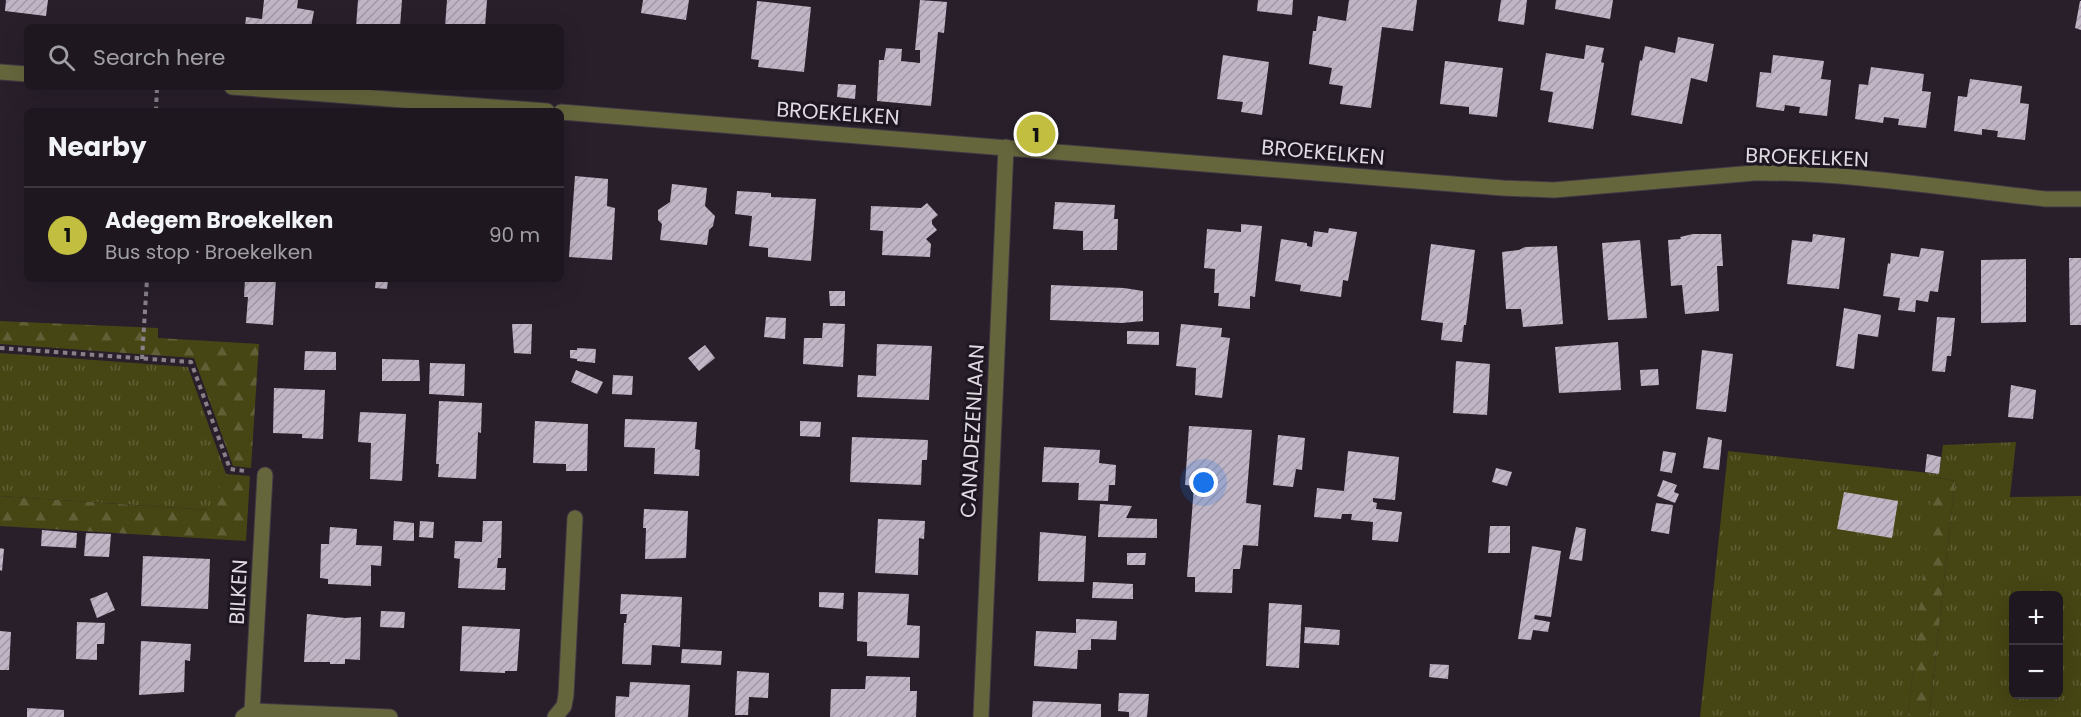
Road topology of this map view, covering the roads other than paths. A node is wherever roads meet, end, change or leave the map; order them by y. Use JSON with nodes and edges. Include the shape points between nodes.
{"nodes":[{"id":1,"x":0,"y":72,"type":"edge"},
{"id":2,"x":24,"y":74,"type":"edge"},
{"id":3,"x":271,"y":90,"type":"edge"},
{"id":4,"x":508,"y":108,"type":"edge"},
{"id":5,"x":564,"y":112,"type":"edge"},
{"id":6,"x":1006,"y":147,"type":"junction"},
{"id":7,"x":2081,"y":199,"type":"edge"},
{"id":8,"x":265,"y":475,"type":"road end"},
{"id":9,"x":575,"y":518,"type":"dead end"},
{"id":10,"x":247,"y":714,"type":"edge"},
{"id":11,"x":390,"y":717,"type":"edge"},
{"id":12,"x":555,"y":717,"type":"edge"},
{"id":13,"x":981,"y":717,"type":"edge"}],
"edges":[{"from":1,"to":2,"type":"street"},
{"from":3,"to":4,"type":"street"},
{"from":5,"to":6,"type":"street","name":"BROEKELKEN"},
{"from":6,"to":7,"type":"street","name":"BROEKELKEN","via":[[1503,188],[1554,190],[1787,173],[2046,199]]},
{"from":6,"to":13,"type":"street","name":"CANADEZENLAAN"},
{"from":8,"to":10,"type":"street","name":"BILKEN"},
{"from":9,"to":12,"type":"street","via":[[566,695],[564,706]]},
{"from":10,"to":11,"type":"street","name":"BILKEN"}]}
